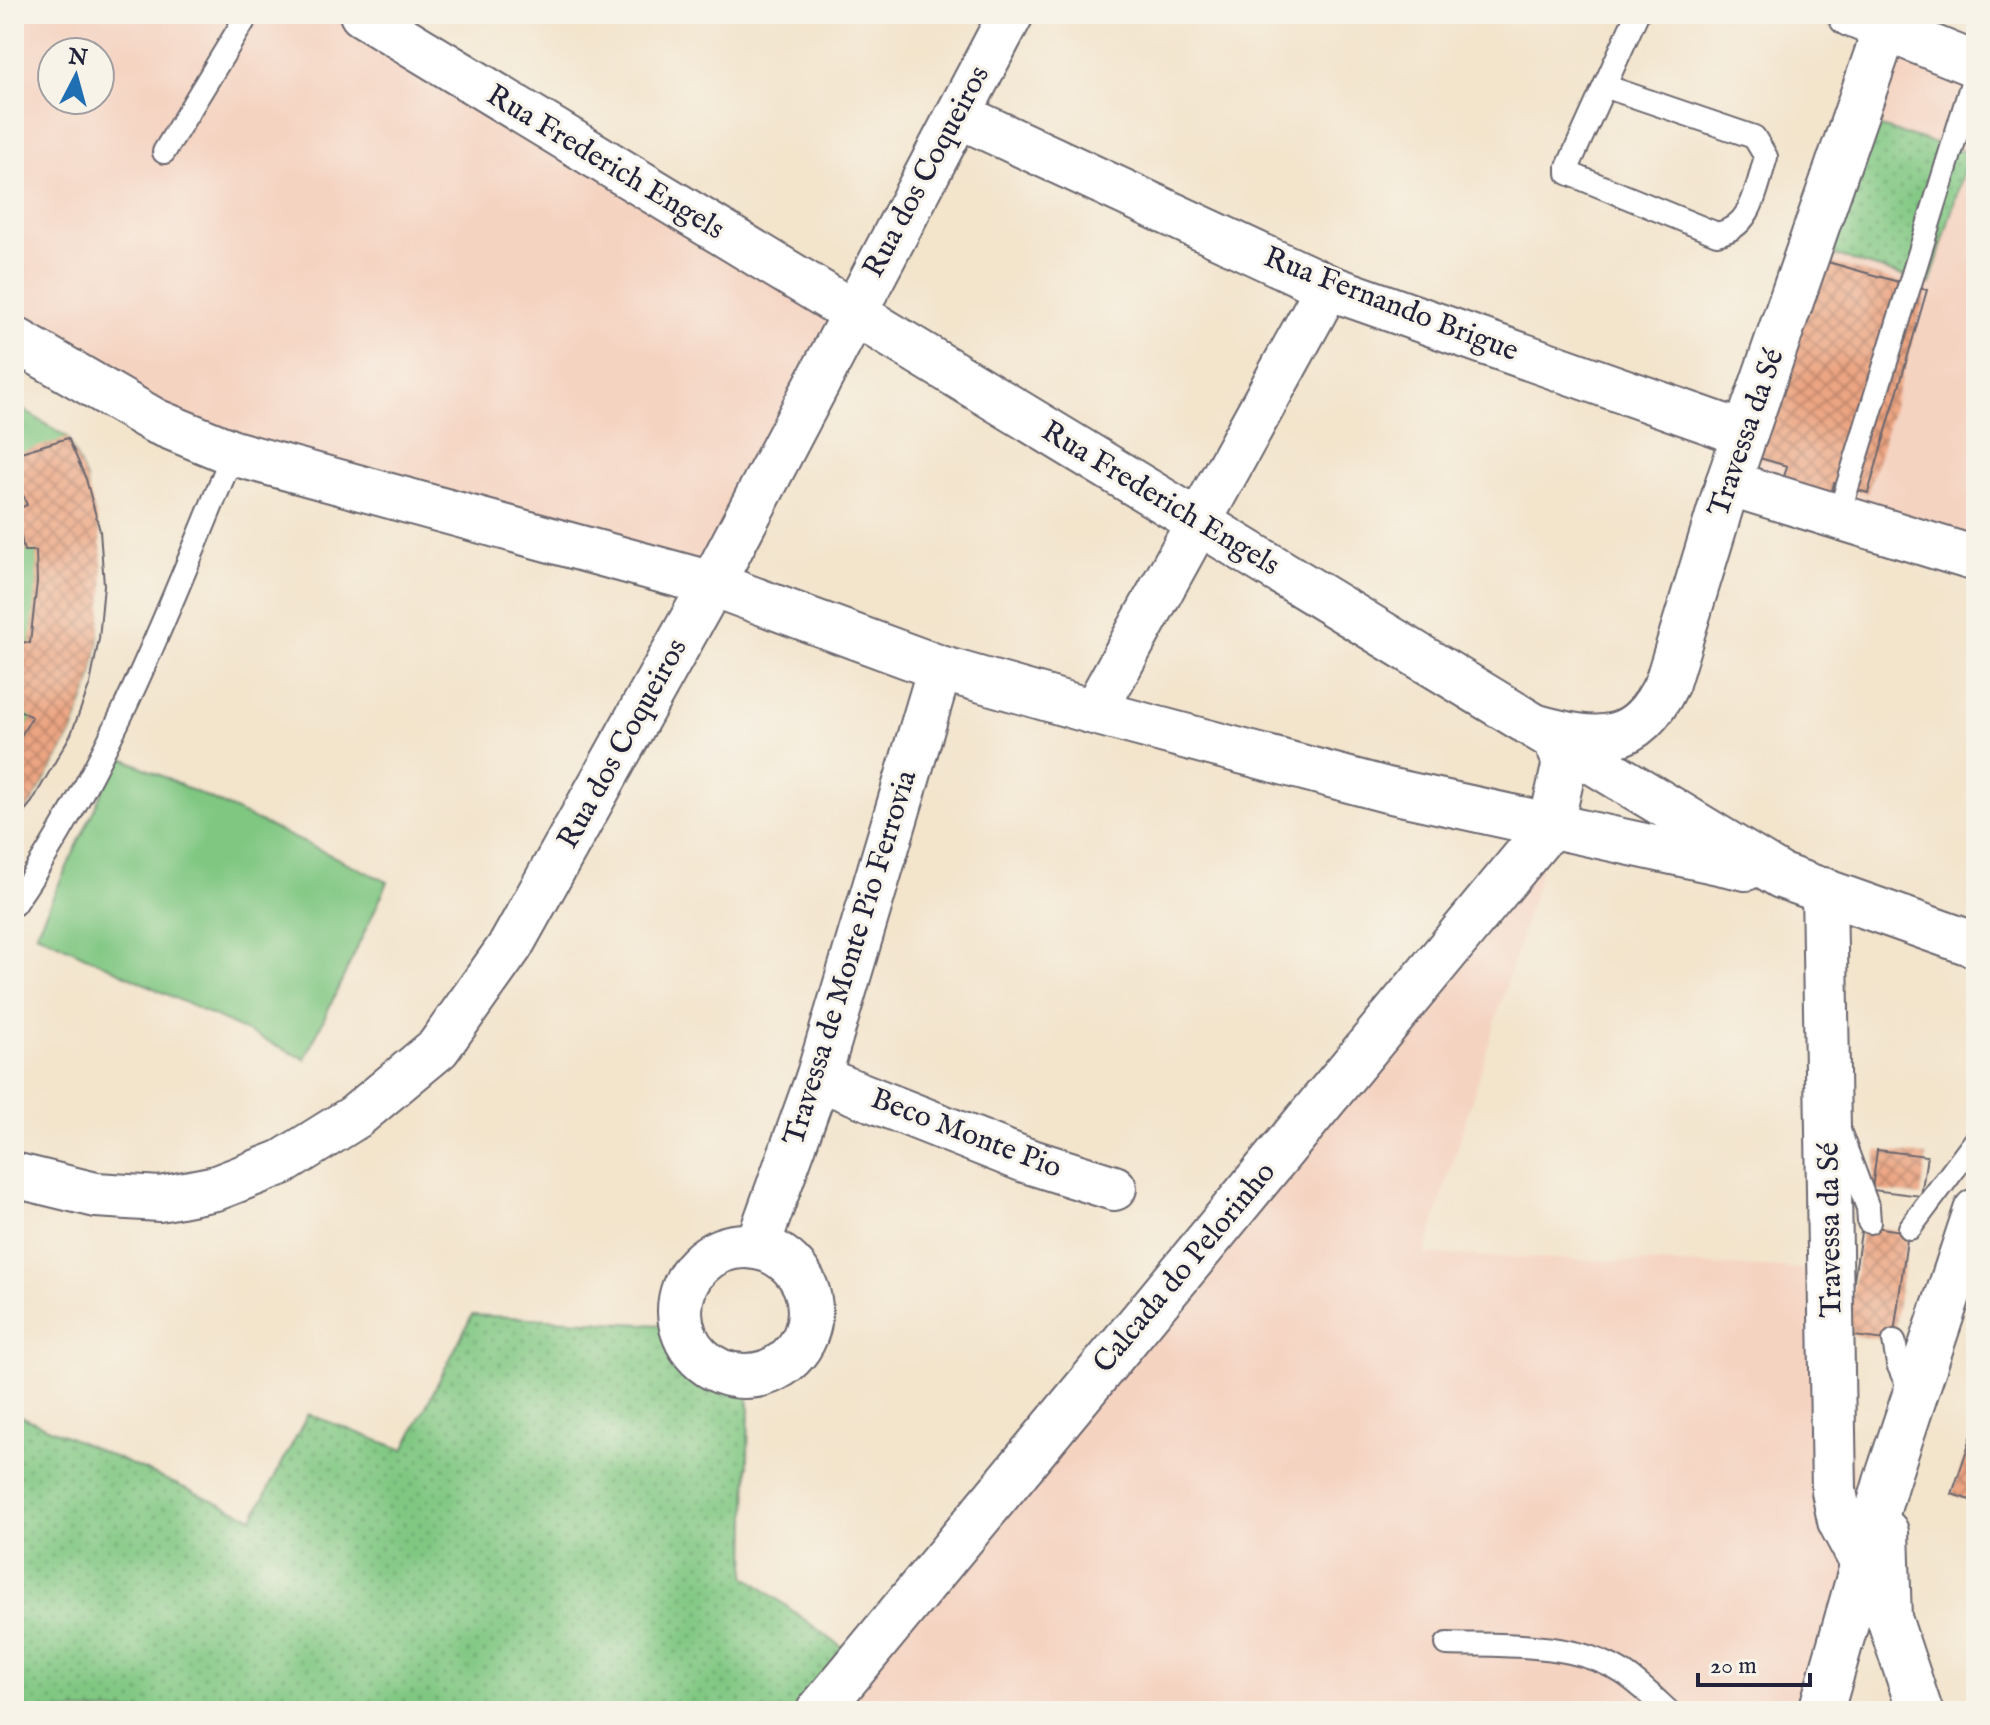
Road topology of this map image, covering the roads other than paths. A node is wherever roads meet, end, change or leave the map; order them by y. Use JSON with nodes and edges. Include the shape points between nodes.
{"nodes":[{"id":1,"x":248,"y":14,"type":"edge"},
{"id":2,"x":362,"y":14,"type":"edge"},
{"id":3,"x":1637,"y":14,"type":"edge"},
{"id":4,"x":1000,"y":18,"type":"edge"},
{"id":5,"x":1871,"y":19,"type":"edge"},
{"id":6,"x":1976,"y":68,"type":"edge"},
{"id":7,"x":1607,"y":87,"type":"junction"},
{"id":8,"x":958,"y":115,"type":"junction"},
{"id":9,"x":164,"y":152,"type":"dead end"},
{"id":10,"x":1328,"y":287,"type":"junction"},
{"id":11,"x":852,"y":313,"type":"junction"},
{"id":12,"x":14,"y":339,"type":"edge"},
{"id":13,"x":1745,"y":434,"type":"junction"},
{"id":14,"x":233,"y":453,"type":"junction"},
{"id":15,"x":1728,"y":483,"type":"junction"},
{"id":16,"x":1838,"y":517,"type":"junction"},
{"id":17,"x":1200,"y":522,"type":"junction"},
{"id":18,"x":1976,"y":559,"type":"edge"},
{"id":19,"x":712,"y":584,"type":"junction"},
{"id":20,"x":940,"y":668,"type":"junction"},
{"id":21,"x":1094,"y":712,"type":"junction"},
{"id":22,"x":1544,"y":732,"type":"junction"},
{"id":23,"x":1551,"y":825,"type":"junction"},
{"id":24,"x":1781,"y":876,"type":"junction"},
{"id":25,"x":1824,"y":890,"type":"junction"},
{"id":26,"x":14,"y":904,"type":"edge"},
{"id":27,"x":1976,"y":945,"type":"edge"},
{"id":28,"x":818,"y":1078,"type":"junction"},
{"id":29,"x":1830,"y":1106,"type":"junction"},
{"id":30,"x":1976,"y":1140,"type":"edge"},
{"id":31,"x":14,"y":1175,"type":"edge"},
{"id":32,"x":1114,"y":1188,"type":"dead end"},
{"id":33,"x":1976,"y":1211,"type":"edge"},
{"id":34,"x":1869,"y":1222,"type":"dead end"},
{"id":35,"x":1910,"y":1228,"type":"dead end"},
{"id":36,"x":757,"y":1247,"type":"dead end"},
{"id":37,"x":1963,"y":1295,"type":"edge"},
{"id":38,"x":1854,"y":1335,"type":"dead end"},
{"id":39,"x":1894,"y":1341,"type":"dead end"},
{"id":40,"x":1833,"y":1390,"type":"junction"},
{"id":41,"x":1913,"y":1401,"type":"junction"},
{"id":42,"x":1886,"y":1482,"type":"junction"},
{"id":43,"x":1863,"y":1564,"type":"junction"},
{"id":44,"x":1841,"y":1642,"type":"junction"},
{"id":45,"x":1447,"y":1644,"type":"dead end"},
{"id":46,"x":819,"y":1711,"type":"edge"},
{"id":47,"x":1668,"y":1711,"type":"edge"},
{"id":48,"x":1804,"y":1711,"type":"edge"},
{"id":49,"x":1821,"y":1711,"type":"edge"},
{"id":50,"x":1920,"y":1711,"type":"edge"}],
"edges":[{"from":1,"to":9,"type":"lane"},
{"from":2,"to":11,"type":"street","name":"Rua Frederich Engels"},
{"from":3,"to":7,"type":"lane"},
{"from":4,"to":8,"type":"street","name":"Rua dos Coqueiros"},
{"from":5,"to":6,"type":"street"},
{"from":5,"to":13,"type":"street","name":"Travessa da Sé"},
{"from":6,"to":16,"type":"lane"},
{"from":7,"to":7,"type":"lane","via":[[1568,173],[1717,234],[1734,231],[1744,221],[1766,157],[1754,137]]},
{"from":8,"to":10,"type":"street","name":"Rua Fernando Brigue"},
{"from":8,"to":11,"type":"street","name":"Rua dos Coqueiros"},
{"from":10,"to":13,"type":"street","name":"Rua Fernando Brigue"},
{"from":10,"to":17,"type":"street"},
{"from":11,"to":17,"type":"street","name":"Rua Frederich Engels"},
{"from":11,"to":19,"type":"street","name":"Rua dos Coqueiros"},
{"from":12,"to":14,"type":"street","via":[[155,421]]},
{"from":13,"to":15,"type":"street","name":"Travessa da Sé"},
{"from":14,"to":19,"type":"street"},
{"from":14,"to":26,"type":"lane","via":[[128,699],[45,859]]},
{"from":15,"to":16,"type":"street"},
{"from":15,"to":22,"type":"street","name":"Travessa da Sé","via":[[1667,683],[1641,724],[1605,738]]},
{"from":16,"to":18,"type":"street"},
{"from":17,"to":21,"type":"street"},
{"from":17,"to":22,"type":"street","name":"Rua Frederich Engels"},
{"from":19,"to":20,"type":"street"},
{"from":19,"to":31,"type":"street","name":"Rua dos Coqueiros","via":[[511,945],[438,1048],[355,1117],[283,1162],[216,1188],[160,1199],[71,1190]]},
{"from":20,"to":21,"type":"street"},
{"from":20,"to":28,"type":"street","name":"Travessa de Monte Pio Ferrovia"},
{"from":21,"to":23,"type":"street","via":[[1387,790]]},
{"from":22,"to":23,"type":"street","via":[[1565,762]]},
{"from":22,"to":24,"type":"street","name":"Rua Frederich Engels"},
{"from":23,"to":24,"type":"street"},
{"from":23,"to":46,"type":"street","name":"Calcada do Pelorinho"},
{"from":24,"to":25,"type":"street","name":"Rua Frederich Engels"},
{"from":25,"to":27,"type":"street","name":"Rua Frederich Engels"},
{"from":25,"to":29,"type":"street","name":"Travessa da Sé"},
{"from":28,"to":32,"type":"street","name":"Beco Monte Pio","via":[[1025,1160]]},
{"from":28,"to":36,"type":"street","name":"Travessa de Monte Pio Ferrovia"},
{"from":29,"to":34,"type":"lane"},
{"from":29,"to":40,"type":"street","name":"Travessa da Sé"},
{"from":30,"to":35,"type":"lane"},
{"from":33,"to":37,"type":"street"},
{"from":37,"to":41,"type":"street"},
{"from":38,"to":40,"type":"lane"},
{"from":39,"to":41,"type":"lane"},
{"from":40,"to":43,"type":"street","name":"Travessa da Sé","via":[[1834,1491],[1840,1521]]},
{"from":41,"to":42,"type":"street"},
{"from":42,"to":43,"type":"street"},
{"from":42,"to":50,"type":"street","via":[[1889,1618]]},
{"from":43,"to":44,"type":"street"},
{"from":44,"to":48,"type":"lane"},
{"from":44,"to":49,"type":"street"},
{"from":45,"to":47,"type":"lane","via":[[1533,1647],[1576,1656],[1618,1670]]}]}
